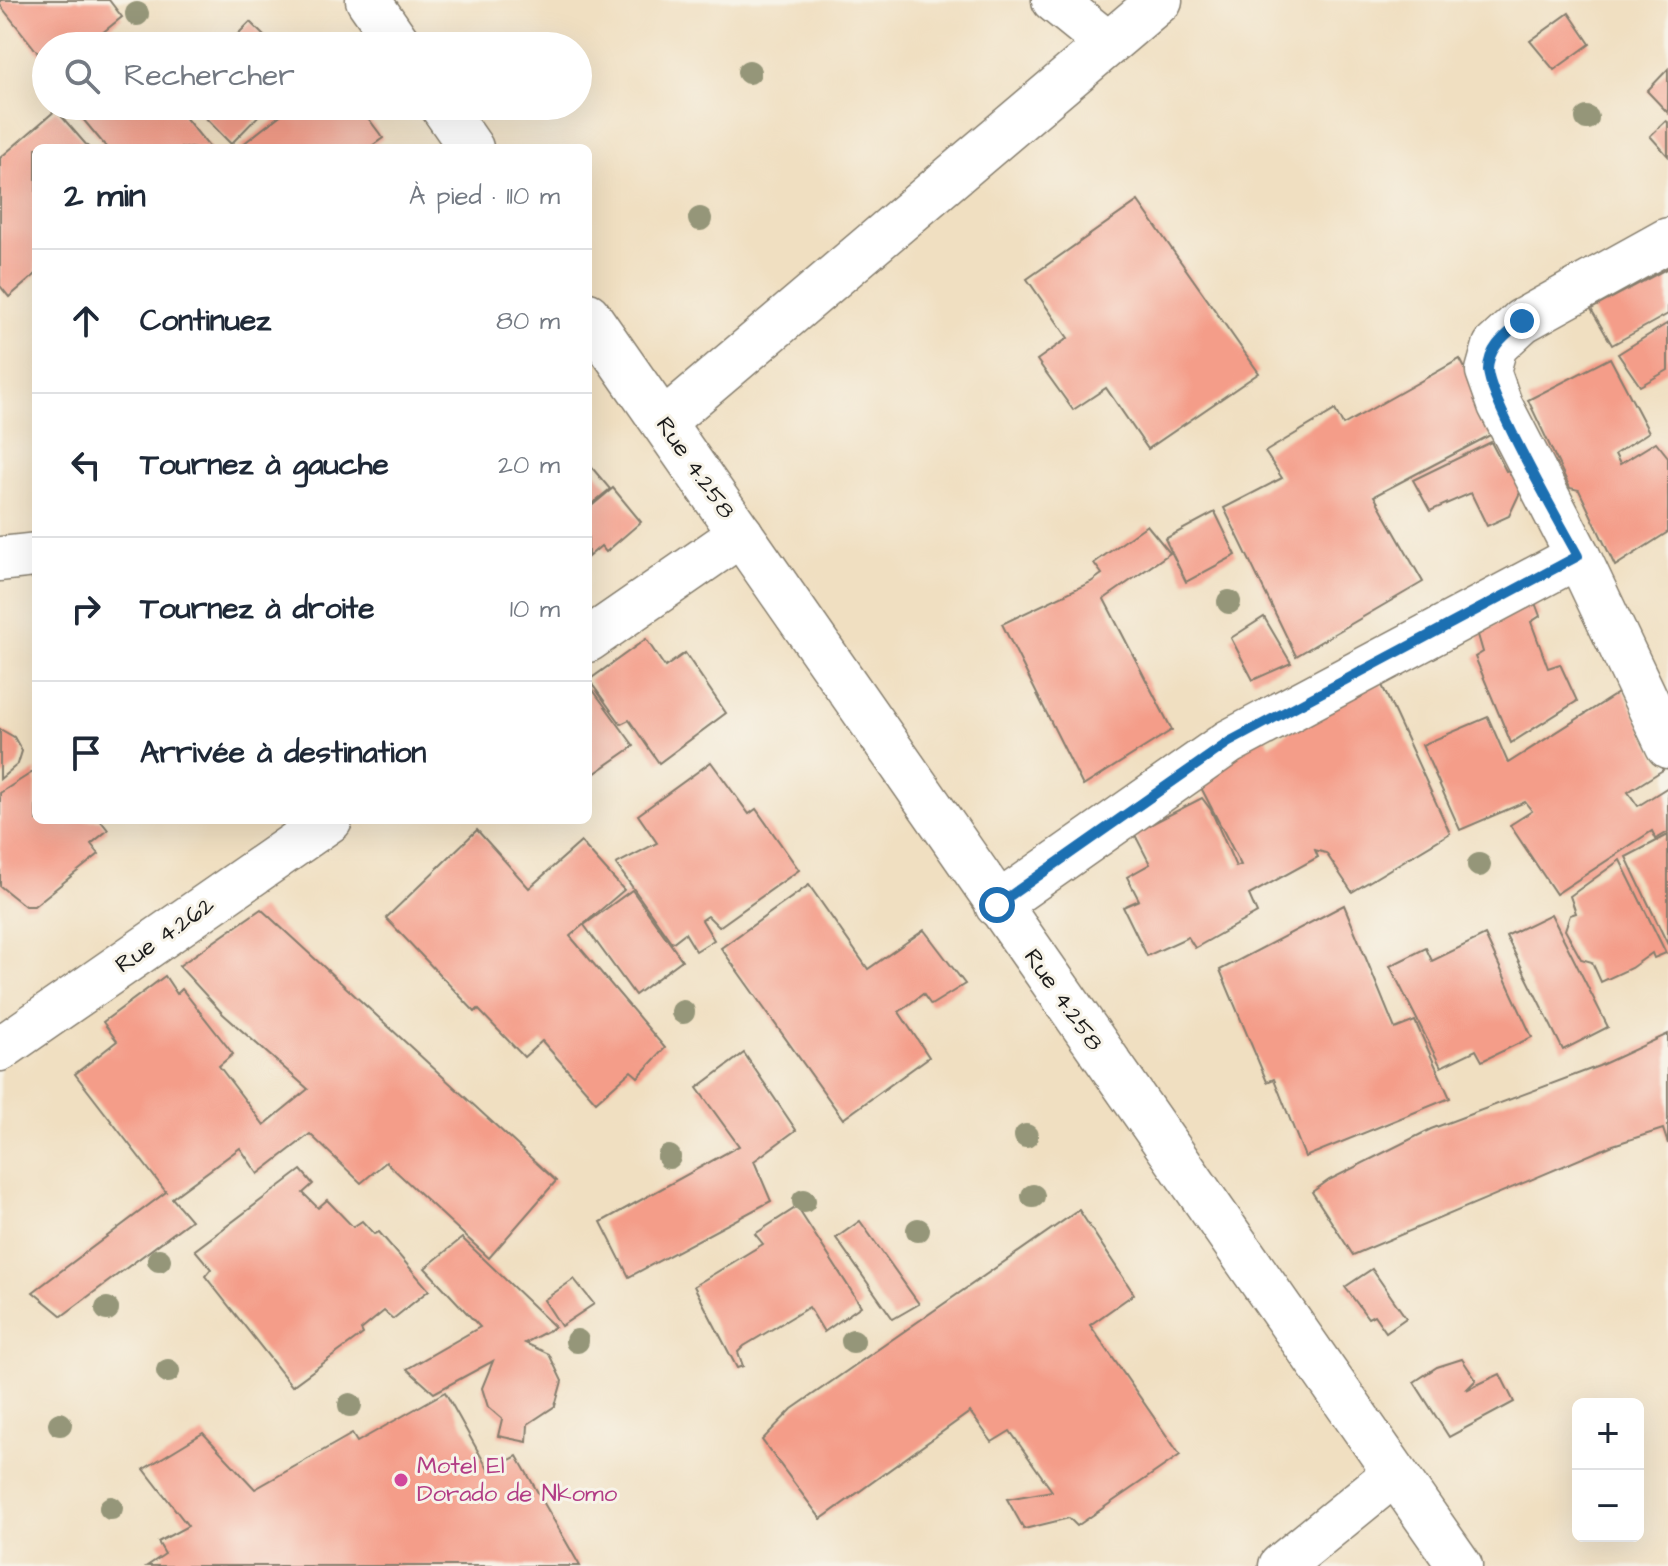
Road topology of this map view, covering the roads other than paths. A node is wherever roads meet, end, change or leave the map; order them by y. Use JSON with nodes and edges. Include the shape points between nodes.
{"nodes":[{"id":1,"x":368,"y":0,"type":"edge"},
{"id":2,"x":1054,"y":0,"type":"edge"},
{"id":3,"x":1160,"y":0,"type":"edge"},
{"id":4,"x":390,"y":32,"type":"edge"},
{"id":5,"x":1107,"y":43,"type":"junction"},
{"id":6,"x":452,"y":120,"type":"edge"},
{"id":7,"x":468,"y":144,"type":"edge"},
{"id":8,"x":1668,"y":240,"type":"edge"},
{"id":9,"x":592,"y":321,"type":"edge"},
{"id":10,"x":663,"y":422,"type":"junction"},
{"id":11,"x":741,"y":534,"type":"junction"},
{"id":12,"x":32,"y":555,"type":"edge"},
{"id":13,"x":1578,"y":556,"type":"junction"},
{"id":14,"x":0,"y":559,"type":"edge"},
{"id":15,"x":592,"y":637,"type":"edge"},
{"id":16,"x":1668,"y":746,"type":"edge"},
{"id":17,"x":324,"y":824,"type":"edge"},
{"id":18,"x":997,"y":905,"type":"junction"},
{"id":19,"x":0,"y":1049,"type":"edge"},
{"id":20,"x":1394,"y":1474,"type":"junction"},
{"id":21,"x":1281,"y":1566,"type":"edge"},
{"id":22,"x":1460,"y":1566,"type":"edge"}],
"edges":[{"from":1,"to":4,"type":"main road"},
{"from":2,"to":5,"type":"main road"},
{"from":3,"to":5,"type":"main road"},
{"from":5,"to":10,"type":"main road"},
{"from":6,"to":7,"type":"main road"},
{"from":8,"to":13,"type":"main road","via":[[1522,321],[1495,346],[1488,371],[1500,405]]},
{"from":9,"to":10,"type":"main road","name":"Rue 4.258"},
{"from":10,"to":11,"type":"main road","name":"Rue 4.258"},
{"from":11,"to":15,"type":"main road"},
{"from":11,"to":18,"type":"main road","name":"Rue 4.258"},
{"from":12,"to":14,"type":"main road"},
{"from":13,"to":16,"type":"main road"},
{"from":13,"to":18,"type":"main road","via":[[1229,742]]},
{"from":17,"to":19,"type":"main road","name":"Rue 4.262"},
{"from":18,"to":20,"type":"main road","name":"Rue 4.258"},
{"from":20,"to":21,"type":"main road"},
{"from":20,"to":22,"type":"main road","name":"Rue 4.258"}]}
